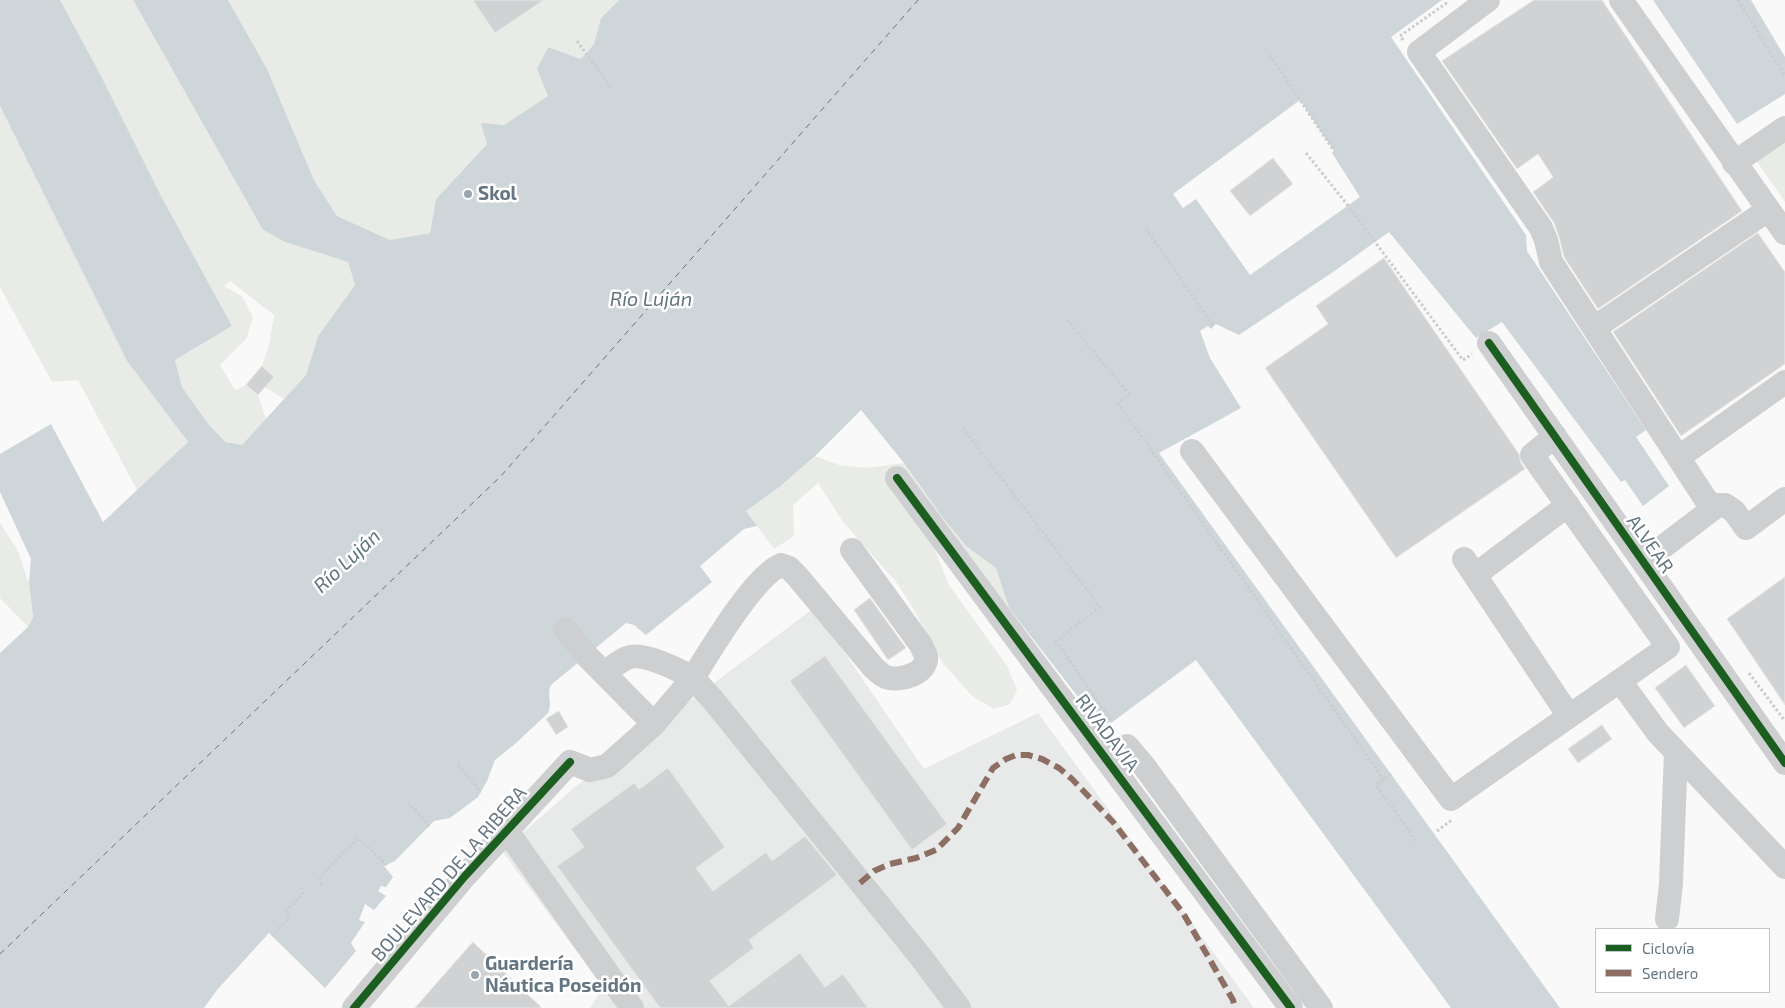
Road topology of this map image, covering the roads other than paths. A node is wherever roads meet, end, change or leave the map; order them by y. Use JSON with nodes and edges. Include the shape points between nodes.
{"nodes":[{"id":1,"x":1488,"y":0,"type":"edge"},
{"id":2,"x":1621,"y":0,"type":"edge"},
{"id":3,"x":1785,"y":128,"type":"edge"},
{"id":4,"x":1734,"y":163,"type":"junction"},
{"id":5,"x":1768,"y":210,"type":"junction"},
{"id":6,"x":1785,"y":233,"type":"edge"},
{"id":7,"x":1594,"y":328,"type":"junction"},
{"id":8,"x":1489,"y":343,"type":"road end"},
{"id":9,"x":1785,"y":382,"type":"edge"},
{"id":10,"x":1555,"y":436,"type":"junction"},
{"id":11,"x":1192,"y":451,"type":"dead end"},
{"id":12,"x":1679,"y":457,"type":"junction"},
{"id":13,"x":897,"y":478,"type":"dead end"},
{"id":14,"x":1785,"y":500,"type":"edge"},
{"id":15,"x":1568,"y":505,"type":"junction"},
{"id":16,"x":1712,"y":510,"type":"junction"},
{"id":17,"x":852,"y":550,"type":"dead end"},
{"id":18,"x":1643,"y":562,"type":"junction"},
{"id":19,"x":565,"y":629,"type":"dead end"},
{"id":20,"x":604,"y":673,"type":"junction"},
{"id":21,"x":693,"y":678,"type":"junction"},
{"id":22,"x":1620,"y":681,"type":"junction"},
{"id":23,"x":1569,"y":716,"type":"junction"},
{"id":24,"x":654,"y":724,"type":"junction"},
{"id":25,"x":1127,"y":746,"type":"dead end"},
{"id":26,"x":1676,"y":752,"type":"junction"},
{"id":27,"x":1785,"y":763,"type":"edge"},
{"id":28,"x":507,"y":831,"type":"junction"},
{"id":29,"x":1785,"y":866,"type":"edge"},
{"id":30,"x":1667,"y":919,"type":"dead end"},
{"id":31,"x":354,"y":1008,"type":"edge"},
{"id":32,"x":632,"y":1008,"type":"edge"},
{"id":33,"x":959,"y":1008,"type":"edge"},
{"id":34,"x":1291,"y":1008,"type":"edge"},
{"id":35,"x":1320,"y":1008,"type":"edge"}],
"edges":[{"from":1,"to":7,"type":"street","via":[[1419,52],[1541,228],[1551,262]]},
{"from":2,"to":4,"type":"street"},
{"from":3,"to":4,"type":"street"},
{"from":4,"to":5,"type":"street"},
{"from":5,"to":6,"type":"street"},
{"from":5,"to":7,"type":"street"},
{"from":7,"to":12,"type":"street"},
{"from":8,"to":10,"type":"street","name":"ALVEAR"},
{"from":9,"to":12,"type":"street"},
{"from":10,"to":15,"type":"street","via":[[1532,455]]},
{"from":10,"to":18,"type":"street","name":"ALVEAR"},
{"from":11,"to":23,"type":"street","via":[[1451,799]]},
{"from":12,"to":16,"type":"street"},
{"from":13,"to":34,"type":"street","name":"RIVADAVIA"},
{"from":14,"to":16,"type":"street","via":[[1746,528],[1734,511],[1725,505],[1718,505]]},
{"from":15,"to":22,"type":"street","via":[[1668,648]]},
{"from":15,"to":23,"type":"street","via":[[1469,567]]},
{"from":16,"to":18,"type":"street"},
{"from":17,"to":21,"type":"street","via":[[921,645],[926,656],[924,664],[913,675],[898,679],[884,677],[873,668],[797,576],[781,565],[772,568],[751,592]]},
{"from":18,"to":27,"type":"street","name":"ALVEAR"},
{"from":19,"to":20,"type":"street"},
{"from":20,"to":21,"type":"street","via":[[627,658],[638,656],[680,670]]},
{"from":20,"to":24,"type":"street"},
{"from":21,"to":24,"type":"street"},
{"from":21,"to":33,"type":"street"},
{"from":22,"to":23,"type":"street"},
{"from":22,"to":26,"type":"street"},
{"from":24,"to":28,"type":"street","name":"BOULEVARD DE LA RIBERA","via":[[607,766],[590,770],[570,762]]},
{"from":25,"to":35,"type":"street"},
{"from":26,"to":29,"type":"street"},
{"from":26,"to":30,"type":"street"},
{"from":28,"to":31,"type":"street","name":"BOULEVARD DE LA RIBERA"},
{"from":28,"to":32,"type":"street"}]}
